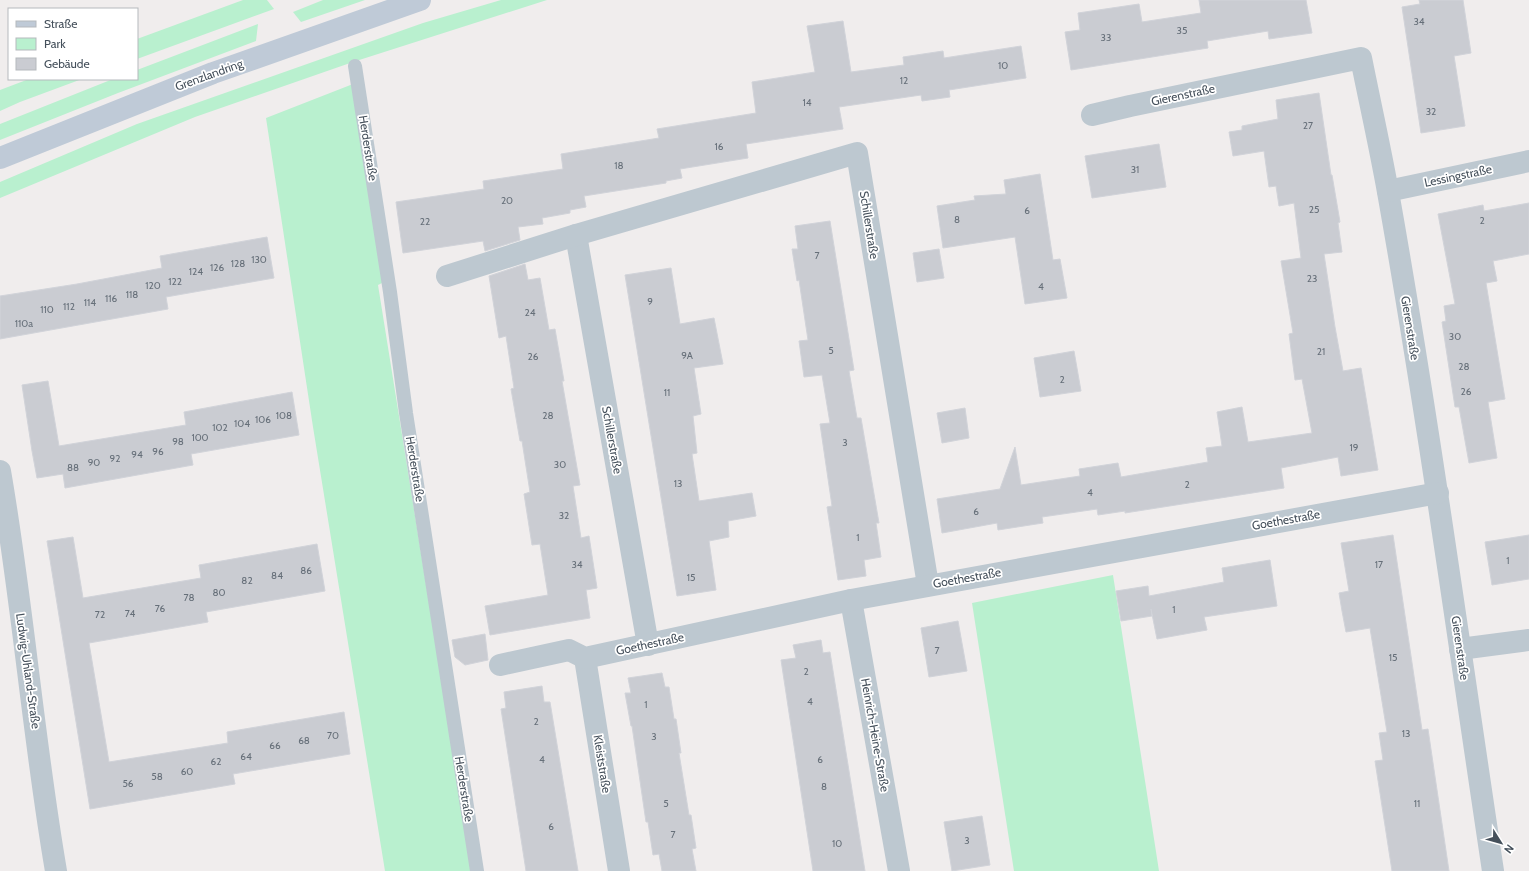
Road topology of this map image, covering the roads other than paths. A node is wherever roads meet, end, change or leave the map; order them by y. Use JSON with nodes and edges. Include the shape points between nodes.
{"nodes":[{"id":1,"x":420,"y":0,"type":"edge"},
{"id":2,"x":355,"y":66,"type":"dead end"},
{"id":3,"x":1092,"y":115,"type":"dead end"},
{"id":4,"x":0,"y":158,"type":"edge"},
{"id":5,"x":1529,"y":161,"type":"edge"},
{"id":6,"x":1388,"y":191,"type":"junction"},
{"id":7,"x":576,"y":235,"type":"junction"},
{"id":8,"x":447,"y":276,"type":"dead end"},
{"id":9,"x":0,"y":471,"type":"edge"},
{"id":10,"x":2,"y":490,"type":"edge"},
{"id":11,"x":1438,"y":493,"type":"junction"},
{"id":12,"x":928,"y":586,"type":"junction"},
{"id":13,"x":851,"y":600,"type":"junction"},
{"id":14,"x":1529,"y":640,"type":"edge"},
{"id":15,"x":648,"y":645,"type":"junction"},
{"id":16,"x":1460,"y":649,"type":"junction"},
{"id":17,"x":585,"y":658,"type":"junction"},
{"id":18,"x":500,"y":665,"type":"dead end"},
{"id":19,"x":56,"y":871,"type":"edge"},
{"id":20,"x":478,"y":871,"type":"edge"},
{"id":21,"x":619,"y":871,"type":"edge"},
{"id":22,"x":899,"y":871,"type":"edge"},
{"id":23,"x":1493,"y":871,"type":"edge"}],
"edges":[{"from":1,"to":4,"type":"main road","name":"Grenzlandring","via":[[213,72]]},
{"from":2,"to":20,"type":"lane","name":"Herderstraße"},
{"from":3,"to":6,"type":"street","name":"Gierenstraße","via":[[1361,58]]},
{"from":5,"to":6,"type":"street","name":"Lessingstraße"},
{"from":6,"to":11,"type":"street","name":"Gierenstraße"},
{"from":7,"to":8,"type":"street","name":"Schillerstraße"},
{"from":7,"to":12,"type":"street","name":"Schillerstraße","via":[[857,153]]},
{"from":7,"to":15,"type":"street","name":"Schillerstraße"},
{"from":9,"to":10,"type":"street","name":"Ludwig-Uhland-Straße"},
{"from":10,"to":19,"type":"street","name":"Ludwig-Uhland-Straße"},
{"from":11,"to":12,"type":"street","name":"Goethestraße"},
{"from":11,"to":16,"type":"street","name":"Gierenstraße"},
{"from":12,"to":13,"type":"street","name":"Goethestraße"},
{"from":13,"to":15,"type":"street","name":"Goethestraße"},
{"from":13,"to":22,"type":"street","name":"Heinrich-Heine-Straße"},
{"from":14,"to":16,"type":"street"},
{"from":15,"to":17,"type":"street","name":"Goethestraße"},
{"from":16,"to":23,"type":"street","name":"Gierenstraße"},
{"from":17,"to":18,"type":"street","via":[[569,650]]},
{"from":17,"to":21,"type":"street","name":"Kleiststraße"}]}
